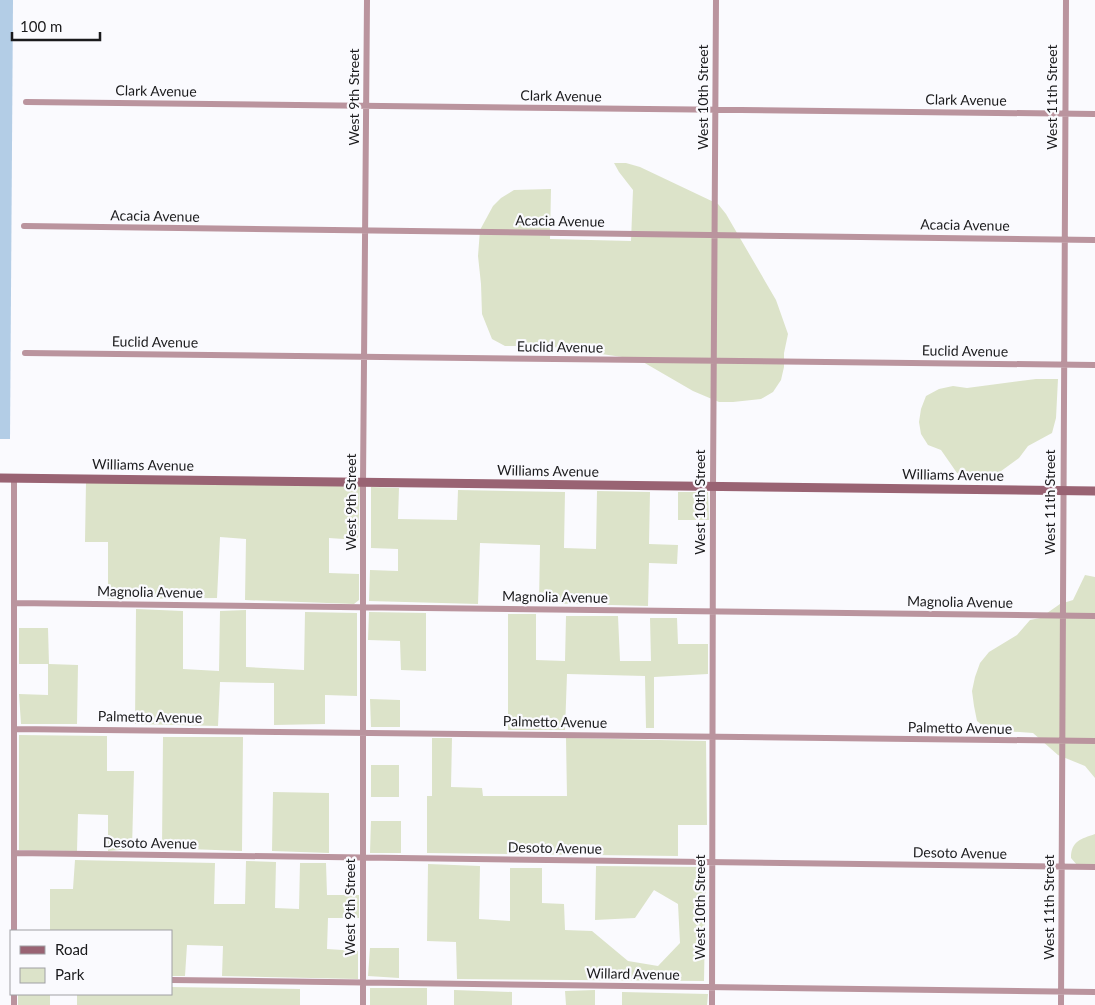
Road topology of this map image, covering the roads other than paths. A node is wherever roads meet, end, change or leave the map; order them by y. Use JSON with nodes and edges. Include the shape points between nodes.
{"nodes":[{"id":1,"x":367,"y":0,"type":"edge"},
{"id":2,"x":716,"y":0,"type":"edge"},
{"id":3,"x":1066,"y":0,"type":"edge"},
{"id":4,"x":26,"y":102,"type":"dead end"},
{"id":5,"x":367,"y":106,"type":"junction"},
{"id":6,"x":716,"y":110,"type":"junction"},
{"id":7,"x":1065,"y":114,"type":"junction"},
{"id":8,"x":1095,"y":114,"type":"edge"},
{"id":9,"x":24,"y":226,"type":"dead end"},
{"id":10,"x":366,"y":231,"type":"junction"},
{"id":11,"x":715,"y":235,"type":"junction"},
{"id":12,"x":1064,"y":239,"type":"junction"},
{"id":13,"x":1095,"y":240,"type":"edge"},
{"id":14,"x":25,"y":353,"type":"dead end"},
{"id":15,"x":364,"y":356,"type":"junction"},
{"id":16,"x":714,"y":361,"type":"junction"},
{"id":17,"x":1063,"y":365,"type":"junction"},
{"id":18,"x":1095,"y":365,"type":"edge"},
{"id":19,"x":0,"y":478,"type":"edge"},
{"id":20,"x":14,"y":478,"type":"junction"},
{"id":21,"x":363,"y":482,"type":"junction"},
{"id":22,"x":713,"y":486,"type":"junction"},
{"id":23,"x":1062,"y":490,"type":"junction"},
{"id":24,"x":1095,"y":491,"type":"edge"},
{"id":25,"x":14,"y":603,"type":"junction"},
{"id":26,"x":364,"y":607,"type":"junction"},
{"id":27,"x":713,"y":612,"type":"junction"},
{"id":28,"x":1062,"y":616,"type":"junction"},
{"id":29,"x":1095,"y":616,"type":"edge"},
{"id":30,"x":14,"y":729,"type":"junction"},
{"id":31,"x":363,"y":733,"type":"junction"},
{"id":32,"x":713,"y":737,"type":"junction"},
{"id":33,"x":1062,"y":741,"type":"junction"},
{"id":34,"x":1095,"y":741,"type":"edge"},
{"id":35,"x":14,"y":854,"type":"junction"},
{"id":36,"x":363,"y":858,"type":"junction"},
{"id":37,"x":713,"y":863,"type":"junction"},
{"id":38,"x":1062,"y":867,"type":"junction"},
{"id":39,"x":1095,"y":867,"type":"edge"},
{"id":40,"x":14,"y":930,"type":"edge"},
{"id":41,"x":172,"y":980,"type":"edge"},
{"id":42,"x":363,"y":983,"type":"junction"},
{"id":43,"x":712,"y":988,"type":"junction"},
{"id":44,"x":1061,"y":992,"type":"junction"},
{"id":45,"x":1095,"y":992,"type":"edge"},
{"id":46,"x":363,"y":1005,"type":"edge"},
{"id":47,"x":712,"y":1005,"type":"edge"},
{"id":48,"x":1061,"y":1005,"type":"edge"}],
"edges":[{"from":1,"to":5,"type":"street","name":"West 9th Street"},
{"from":2,"to":6,"type":"street","name":"West 10th Street"},
{"from":3,"to":7,"type":"street","name":"West 11th Street"},
{"from":4,"to":5,"type":"street","name":"Clark Avenue"},
{"from":5,"to":6,"type":"street","name":"Clark Avenue"},
{"from":5,"to":10,"type":"street","name":"West 9th Street"},
{"from":6,"to":7,"type":"street","name":"Clark Avenue"},
{"from":6,"to":11,"type":"street","name":"West 10th Street"},
{"from":7,"to":8,"type":"street","name":"Clark Avenue"},
{"from":7,"to":12,"type":"street","name":"West 11th Street"},
{"from":9,"to":10,"type":"street","name":"Acacia Avenue"},
{"from":10,"to":11,"type":"street","name":"Acacia Avenue"},
{"from":10,"to":15,"type":"street","name":"West 9th Street"},
{"from":11,"to":12,"type":"street","name":"Acacia Avenue"},
{"from":11,"to":16,"type":"street","name":"West 10th Street"},
{"from":12,"to":13,"type":"street","name":"Acacia Avenue"},
{"from":12,"to":17,"type":"street","name":"West 11th Street"},
{"from":14,"to":15,"type":"street","name":"Euclid Avenue"},
{"from":15,"to":16,"type":"street","name":"Euclid Avenue"},
{"from":15,"to":21,"type":"street","name":"West 9th Street"},
{"from":16,"to":17,"type":"street","name":"Euclid Avenue"},
{"from":16,"to":22,"type":"street","name":"West 10th Street"},
{"from":17,"to":18,"type":"street","name":"Euclid Avenue"},
{"from":17,"to":23,"type":"street","name":"West 11th Street"},
{"from":19,"to":20,"type":"street","name":"Williams Avenue"},
{"from":20,"to":21,"type":"street","name":"Williams Avenue"},
{"from":20,"to":25,"type":"street"},
{"from":21,"to":22,"type":"street","name":"Williams Avenue"},
{"from":21,"to":26,"type":"street","name":"West 9th Street"},
{"from":22,"to":23,"type":"street","name":"Williams Avenue"},
{"from":22,"to":27,"type":"street","name":"West 10th Street"},
{"from":23,"to":24,"type":"street","name":"Williams Avenue"},
{"from":23,"to":28,"type":"street","name":"West 11th Street"},
{"from":25,"to":26,"type":"street","name":"Magnolia Avenue"},
{"from":25,"to":30,"type":"street"},
{"from":26,"to":27,"type":"street","name":"Magnolia Avenue"},
{"from":26,"to":31,"type":"street","name":"West 9th Street"},
{"from":27,"to":28,"type":"street","name":"Magnolia Avenue"},
{"from":27,"to":32,"type":"street","name":"West 10th Street"},
{"from":28,"to":29,"type":"street","name":"Magnolia Avenue"},
{"from":28,"to":33,"type":"street","name":"West 11th Street"},
{"from":30,"to":31,"type":"street","name":"Palmetto Avenue"},
{"from":30,"to":35,"type":"street"},
{"from":31,"to":32,"type":"street","name":"Palmetto Avenue"},
{"from":31,"to":36,"type":"street","name":"West 9th Street"},
{"from":32,"to":33,"type":"street","name":"Palmetto Avenue"},
{"from":32,"to":37,"type":"street","name":"West 10th Street"},
{"from":33,"to":34,"type":"street","name":"Palmetto Avenue"},
{"from":33,"to":38,"type":"street","name":"West 11th Street"},
{"from":35,"to":36,"type":"street","name":"Desoto Avenue"},
{"from":35,"to":40,"type":"street"},
{"from":36,"to":37,"type":"street","name":"Desoto Avenue"},
{"from":36,"to":42,"type":"street","name":"West 9th Street"},
{"from":37,"to":38,"type":"street","name":"Desoto Avenue"},
{"from":37,"to":43,"type":"street","name":"West 10th Street"},
{"from":38,"to":39,"type":"street","name":"Desoto Avenue"},
{"from":38,"to":44,"type":"street","name":"West 11th Street"},
{"from":41,"to":42,"type":"street","name":"Willard Avenue"},
{"from":42,"to":43,"type":"street","name":"Willard Avenue"},
{"from":42,"to":46,"type":"street","name":"West 9th Street"},
{"from":43,"to":44,"type":"street","name":"Willard Avenue"},
{"from":43,"to":47,"type":"street","name":"West 10th Street"},
{"from":44,"to":45,"type":"street","name":"Willard Avenue"},
{"from":44,"to":48,"type":"street","name":"West 11th Street"}]}
